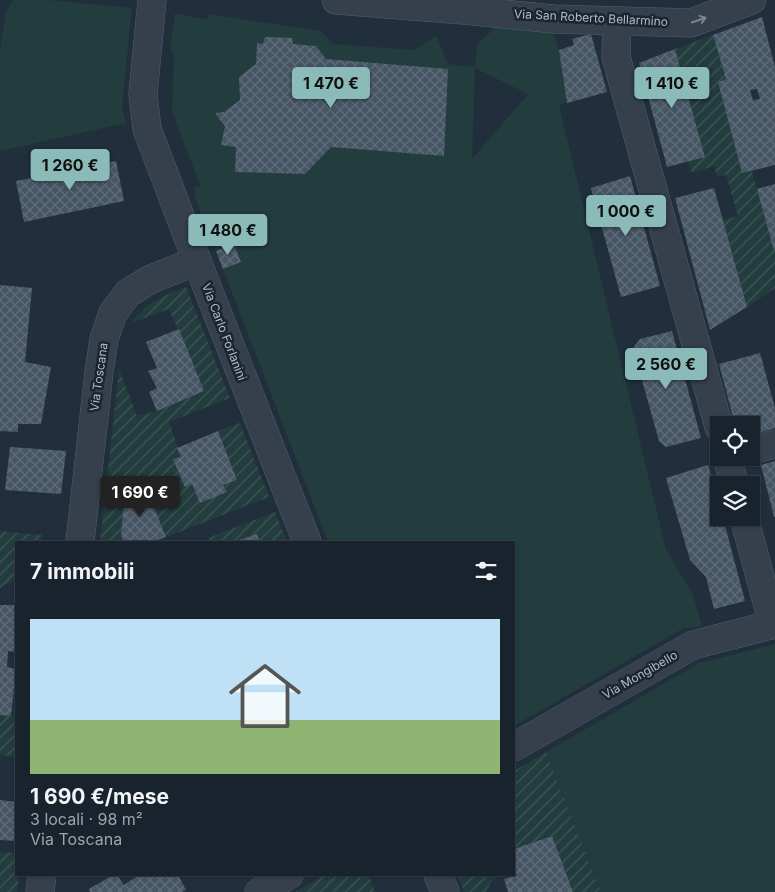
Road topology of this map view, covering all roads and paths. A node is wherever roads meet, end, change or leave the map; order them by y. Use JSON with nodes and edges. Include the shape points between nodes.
{"nodes":[{"id":1,"x":152,"y":0,"type":"edge"},
{"id":2,"x":336,"y":0,"type":"edge"},
{"id":3,"x":752,"y":0,"type":"edge"},
{"id":4,"x":473,"y":5,"type":"edge"},
{"id":5,"x":617,"y":21,"type":"junction"},
{"id":6,"x":196,"y":261,"type":"junction"},
{"id":7,"x":716,"y":416,"type":"edge"},
{"id":8,"x":775,"y":444,"type":"edge"},
{"id":9,"x":760,"y":448,"type":"edge"},
{"id":10,"x":746,"y":526,"type":"edge"},
{"id":11,"x":80,"y":541,"type":"edge"},
{"id":12,"x":307,"y":541,"type":"edge"},
{"id":13,"x":774,"y":624,"type":"edge"},
{"id":14,"x":515,"y":746,"type":"edge"},
{"id":15,"x":42,"y":876,"type":"edge"},
{"id":16,"x":287,"y":876,"type":"edge"},
{"id":17,"x":438,"y":876,"type":"edge"},
{"id":18,"x":40,"y":892,"type":"edge"},
{"id":19,"x":259,"y":892,"type":"edge"},
{"id":20,"x":445,"y":892,"type":"edge"}],
"edges":[{"from":1,"to":6,"type":"street","name":"Via Carlo Forlanini","via":[[143,94],[147,129]]},
{"from":2,"to":4,"type":"street","name":"Via San Roberto Bellarmino"},
{"from":5,"to":3,"type":"street","name":"Via San Roberto Bellarmino","one_way":true,"via":[[691,23]]},
{"from":4,"to":5,"type":"street","name":"Via San Roberto Bellarmino","via":[[554,19]]},
{"from":5,"to":7,"type":"street","via":[[616,57]]},
{"from":6,"to":11,"type":"street","name":"Via Toscana","via":[[151,279],[128,293],[113,313],[104,339],[99,372]]},
{"from":6,"to":12,"type":"street","name":"Via Carlo Forlanini"},
{"from":8,"to":9,"type":"street"},
{"from":10,"to":13,"type":"street"},
{"from":13,"to":14,"type":"street","name":"Via Mongibello","via":[[693,645]]},
{"from":15,"to":18,"type":"street"},
{"from":16,"to":19,"type":"street"},
{"from":17,"to":20,"type":"street"}]}
